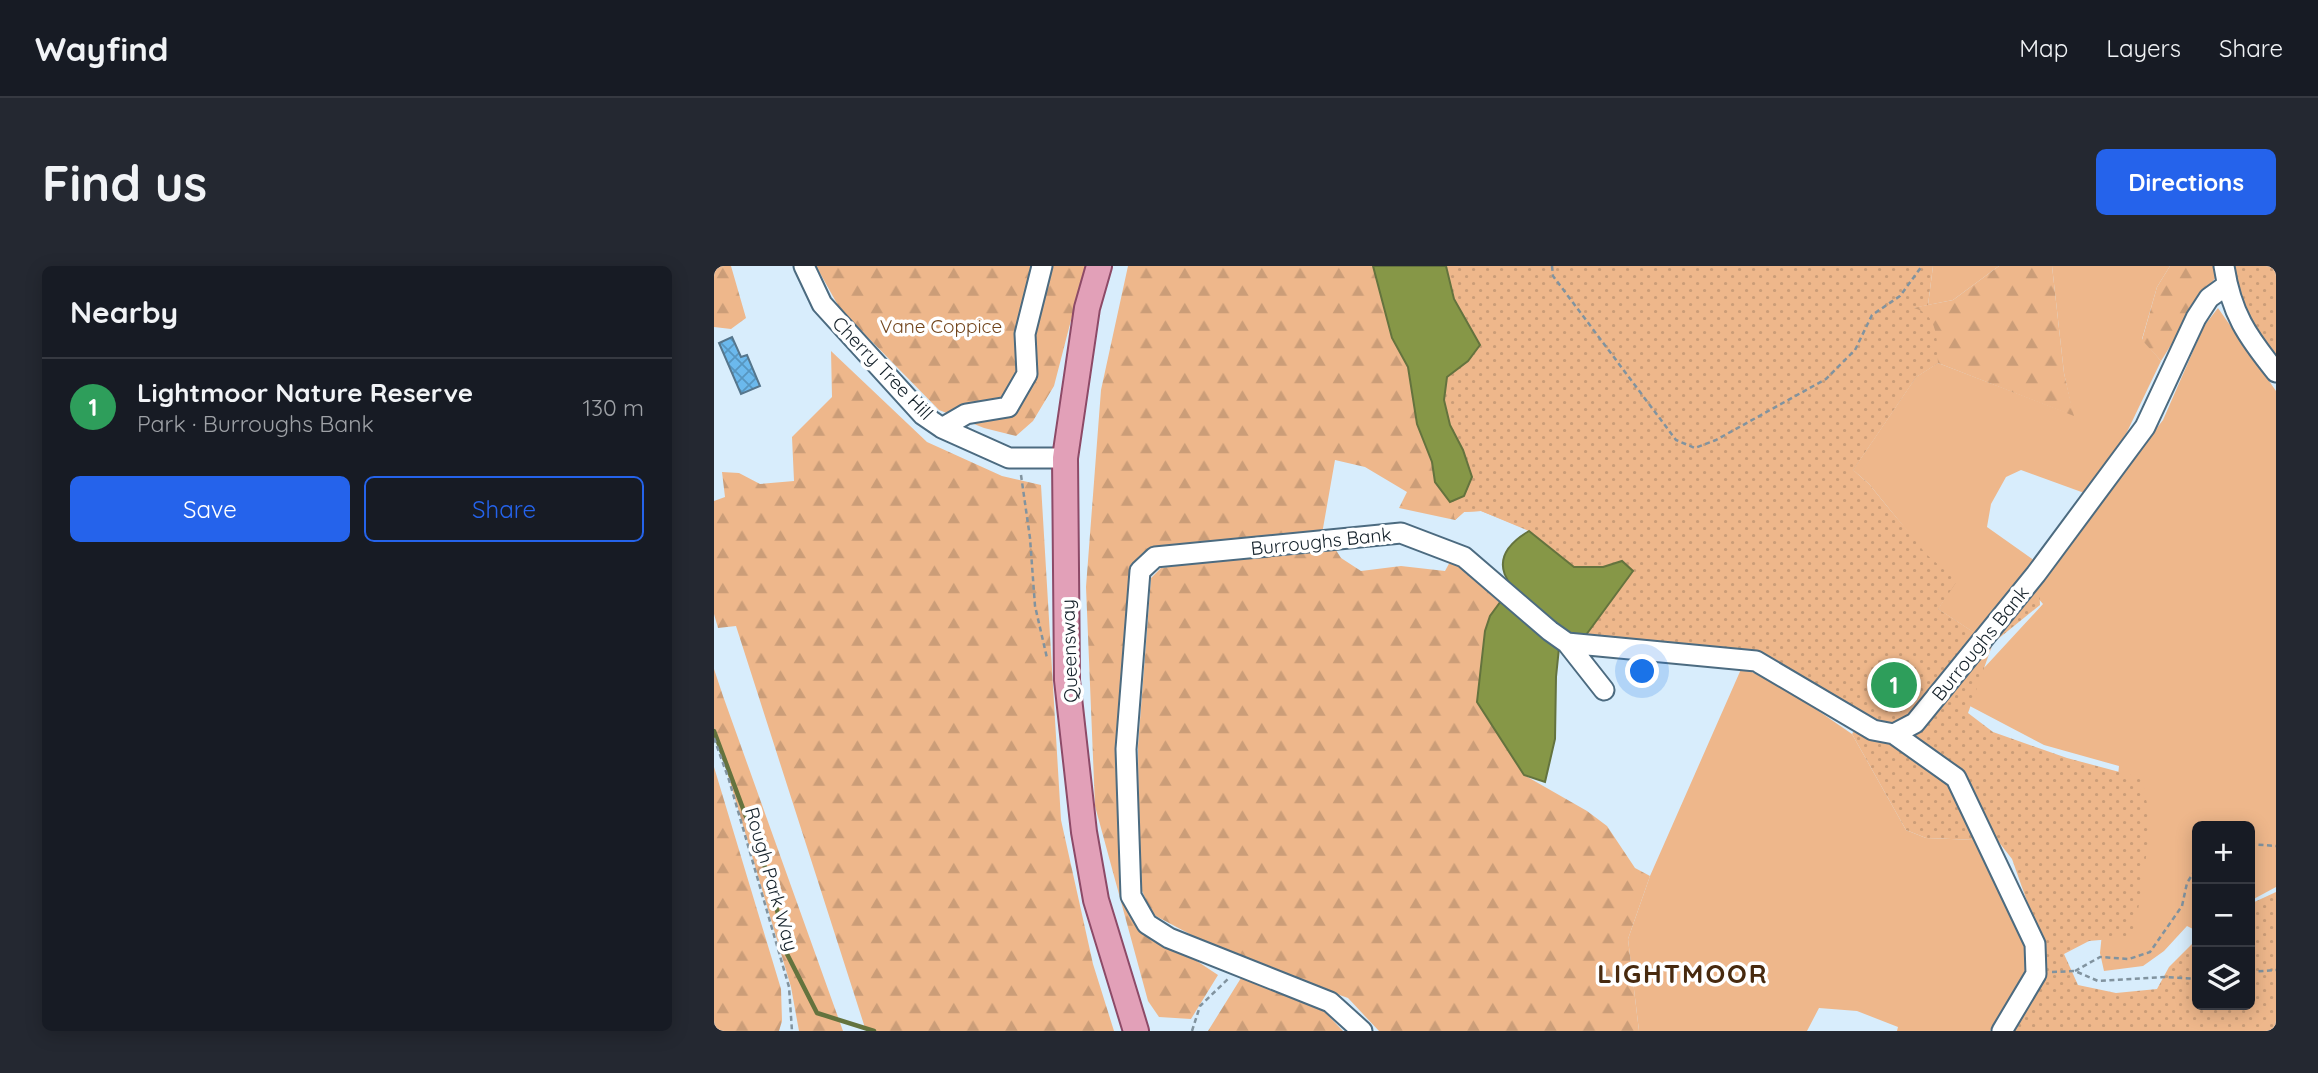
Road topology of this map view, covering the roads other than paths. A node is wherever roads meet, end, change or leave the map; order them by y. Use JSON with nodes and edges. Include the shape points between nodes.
{"nodes":[{"id":1,"x":804,"y":266,"type":"edge"},
{"id":2,"x":1042,"y":266,"type":"edge"},
{"id":3,"x":1099,"y":266,"type":"edge"},
{"id":4,"x":2225,"y":276,"type":"edge"},
{"id":5,"x":2276,"y":372,"type":"edge"},
{"id":6,"x":942,"y":428,"type":"junction"},
{"id":7,"x":1065,"y":458,"type":"junction"},
{"id":8,"x":1567,"y":643,"type":"junction"},
{"id":9,"x":1604,"y":690,"type":"dead end"},
{"id":10,"x":1894,"y":734,"type":"junction"},
{"id":11,"x":1136,"y":1031,"type":"edge"},
{"id":12,"x":1362,"y":1031,"type":"edge"},
{"id":13,"x":2001,"y":1031,"type":"edge"}],
"edges":[{"from":1,"to":6,"type":"street","name":"Cherry Tree Hill","via":[[822,304],[923,415]]},
{"from":2,"to":6,"type":"street","via":[[1026,334],[1027,374],[1008,407],[967,414]]},
{"from":3,"to":7,"type":"main road","name":"Queensway","via":[[1087,308]]},
{"from":4,"to":5,"type":"street","via":[[2235,313]]},
{"from":4,"to":10,"type":"street","name":"Burroughs Bank","via":[[2196,318],[2145,427],[2044,564],[1915,723]]},
{"from":6,"to":7,"type":"street","name":"Cherry Tree Hill","via":[[1009,458]]},
{"from":7,"to":11,"type":"main road","name":"Queensway","via":[[1067,680],[1084,832],[1096,900]]},
{"from":8,"to":9,"type":"street","name":"Burroughs Bank"},
{"from":8,"to":10,"type":"street","via":[[1756,661],[1873,730]]},
{"from":8,"to":12,"type":"street","name":"Burroughs Bank","via":[[1464,557],[1401,533],[1155,557],[1140,571],[1126,749],[1131,896],[1147,924],[1169,938],[1330,1002]]},
{"from":10,"to":13,"type":"street","via":[[1956,778],[2035,944],[2036,974]]}]}
